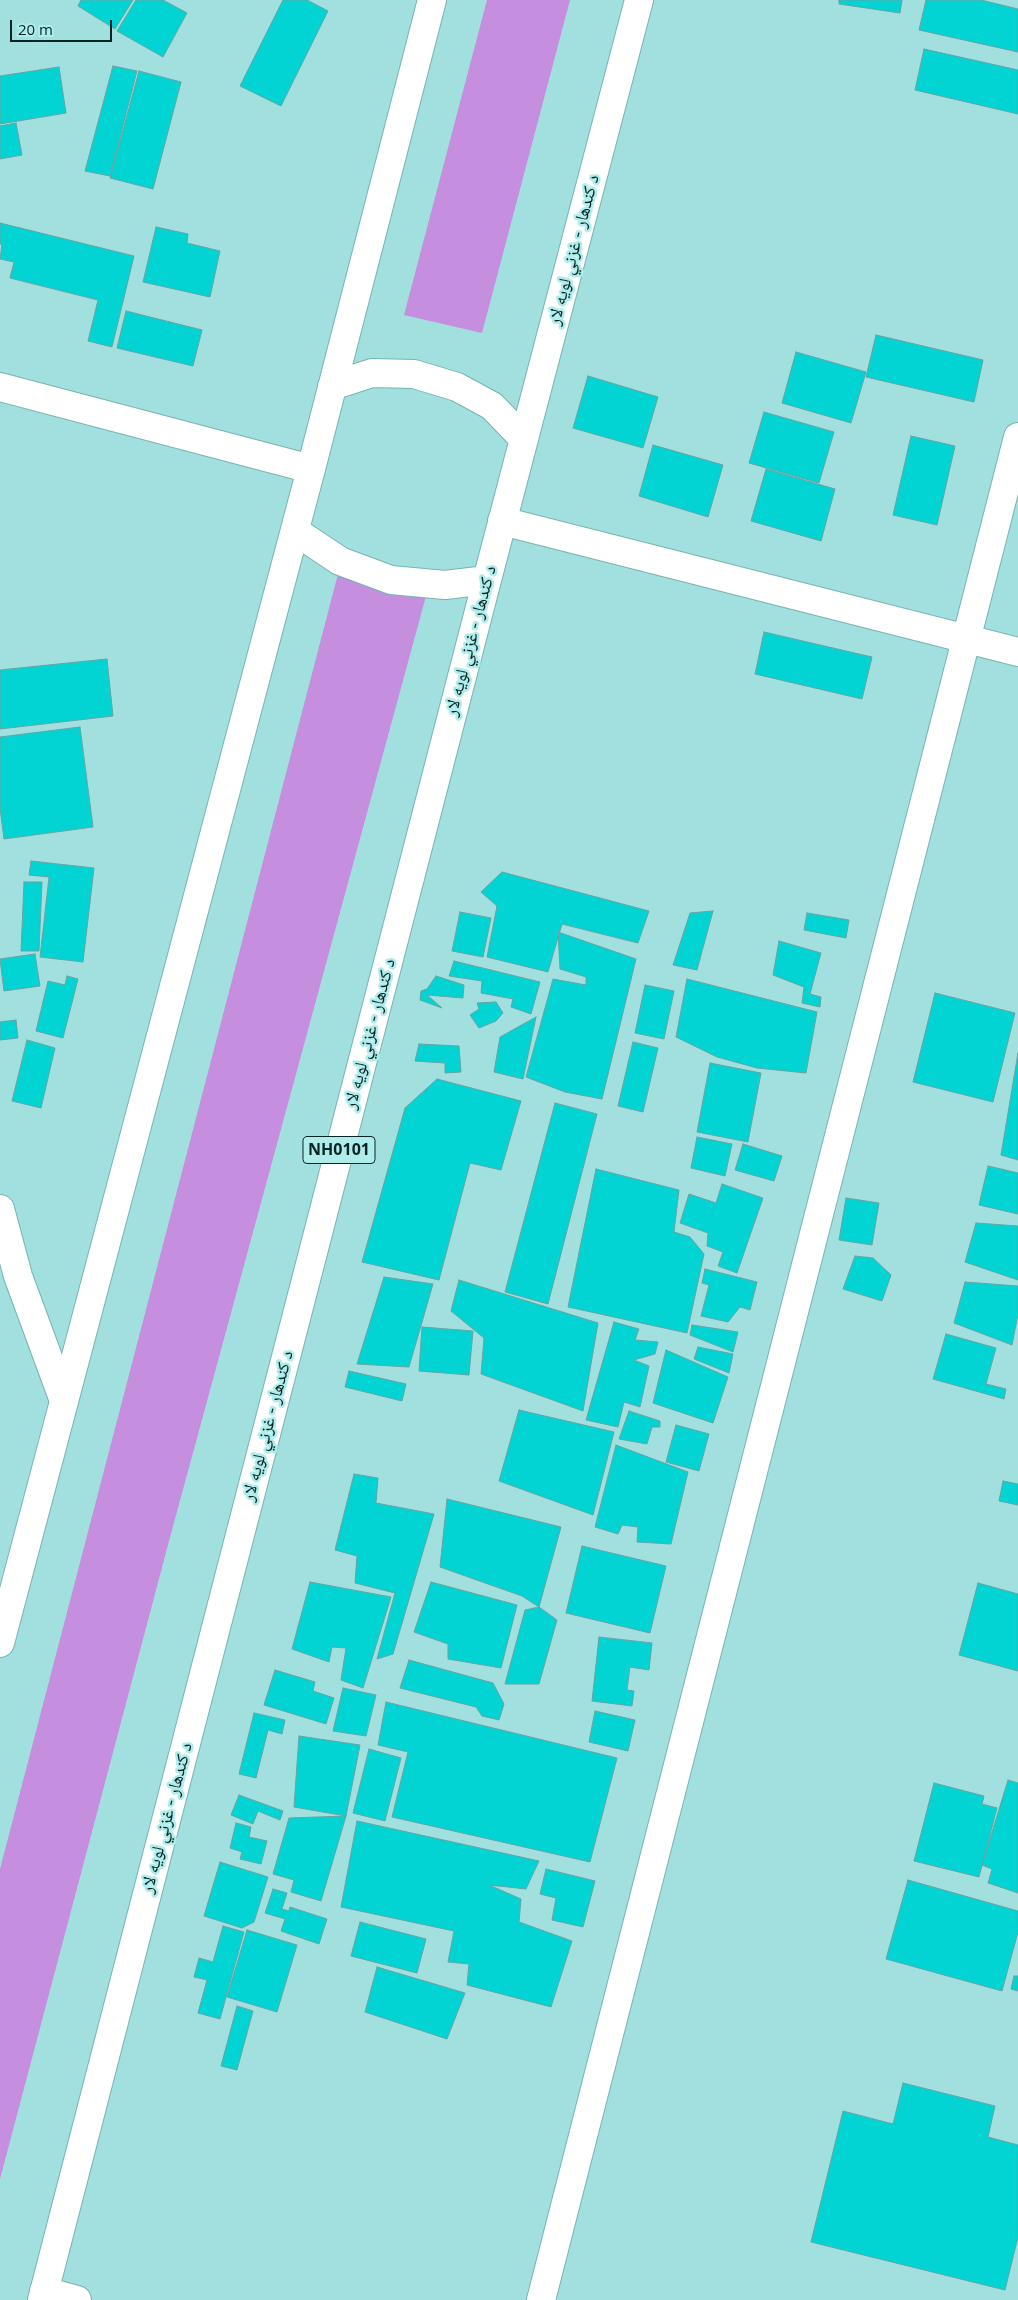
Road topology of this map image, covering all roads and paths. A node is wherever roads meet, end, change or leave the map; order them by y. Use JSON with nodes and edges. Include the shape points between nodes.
{"nodes":[{"id":1,"x":432,"y":0,"type":"edge"},
{"id":2,"x":639,"y":0,"type":"edge"},
{"id":3,"x":332,"y":386,"type":"junction"},
{"id":4,"x":0,"y":387,"type":"edge"},
{"id":5,"x":1018,"y":436,"type":"edge"},
{"id":6,"x":524,"y":439,"type":"junction"},
{"id":7,"x":311,"y":469,"type":"junction"},
{"id":8,"x":502,"y":521,"type":"junction"},
{"id":9,"x":295,"y":531,"type":"junction"},
{"id":10,"x":487,"y":580,"type":"junction"},
{"id":11,"x":968,"y":639,"type":"junction"},
{"id":12,"x":1018,"y":652,"type":"edge"},
{"id":13,"x":0,"y":1209,"type":"edge"},
{"id":14,"x":64,"y":1401,"type":"junction"},
{"id":15,"x":0,"y":1643,"type":"edge"},
{"id":16,"x":43,"y":2296,"type":"edge"},
{"id":17,"x":77,"y":2300,"type":"edge"},
{"id":18,"x":541,"y":2300,"type":"edge"}],
"edges":[{"from":1,"to":3,"type":"main road"},
{"from":2,"to":6,"type":"main road","name":"د کندهار - غزني لويه لار","number":"NH0101"},
{"from":3,"to":6,"type":"main road","via":[[372,373],[414,374],[457,387],[492,406]]},
{"from":3,"to":7,"type":"main road"},
{"from":4,"to":7,"type":"main road"},
{"from":5,"to":11,"type":"main road"},
{"from":6,"to":8,"type":"main road","name":"د کندهار - غزني لويه لار","number":"NH0101"},
{"from":7,"to":9,"type":"main road"},
{"from":8,"to":10,"type":"main road","name":"د کندهار - غزني لويه لار","number":"NH0101"},
{"from":8,"to":11,"type":"main road"},
{"from":9,"to":10,"type":"main road","via":[[340,561],[391,580],[445,585]]},
{"from":9,"to":14,"type":"main road"},
{"from":10,"to":16,"type":"main road","name":"د کندهار - غزني لويه لار","number":"NH0101"},
{"from":11,"to":12,"type":"main road"},
{"from":11,"to":18,"type":"main road"},
{"from":13,"to":14,"type":"main road","via":[[18,1276]]},
{"from":14,"to":15,"type":"main road"},
{"from":16,"to":17,"type":"main road"}]}
